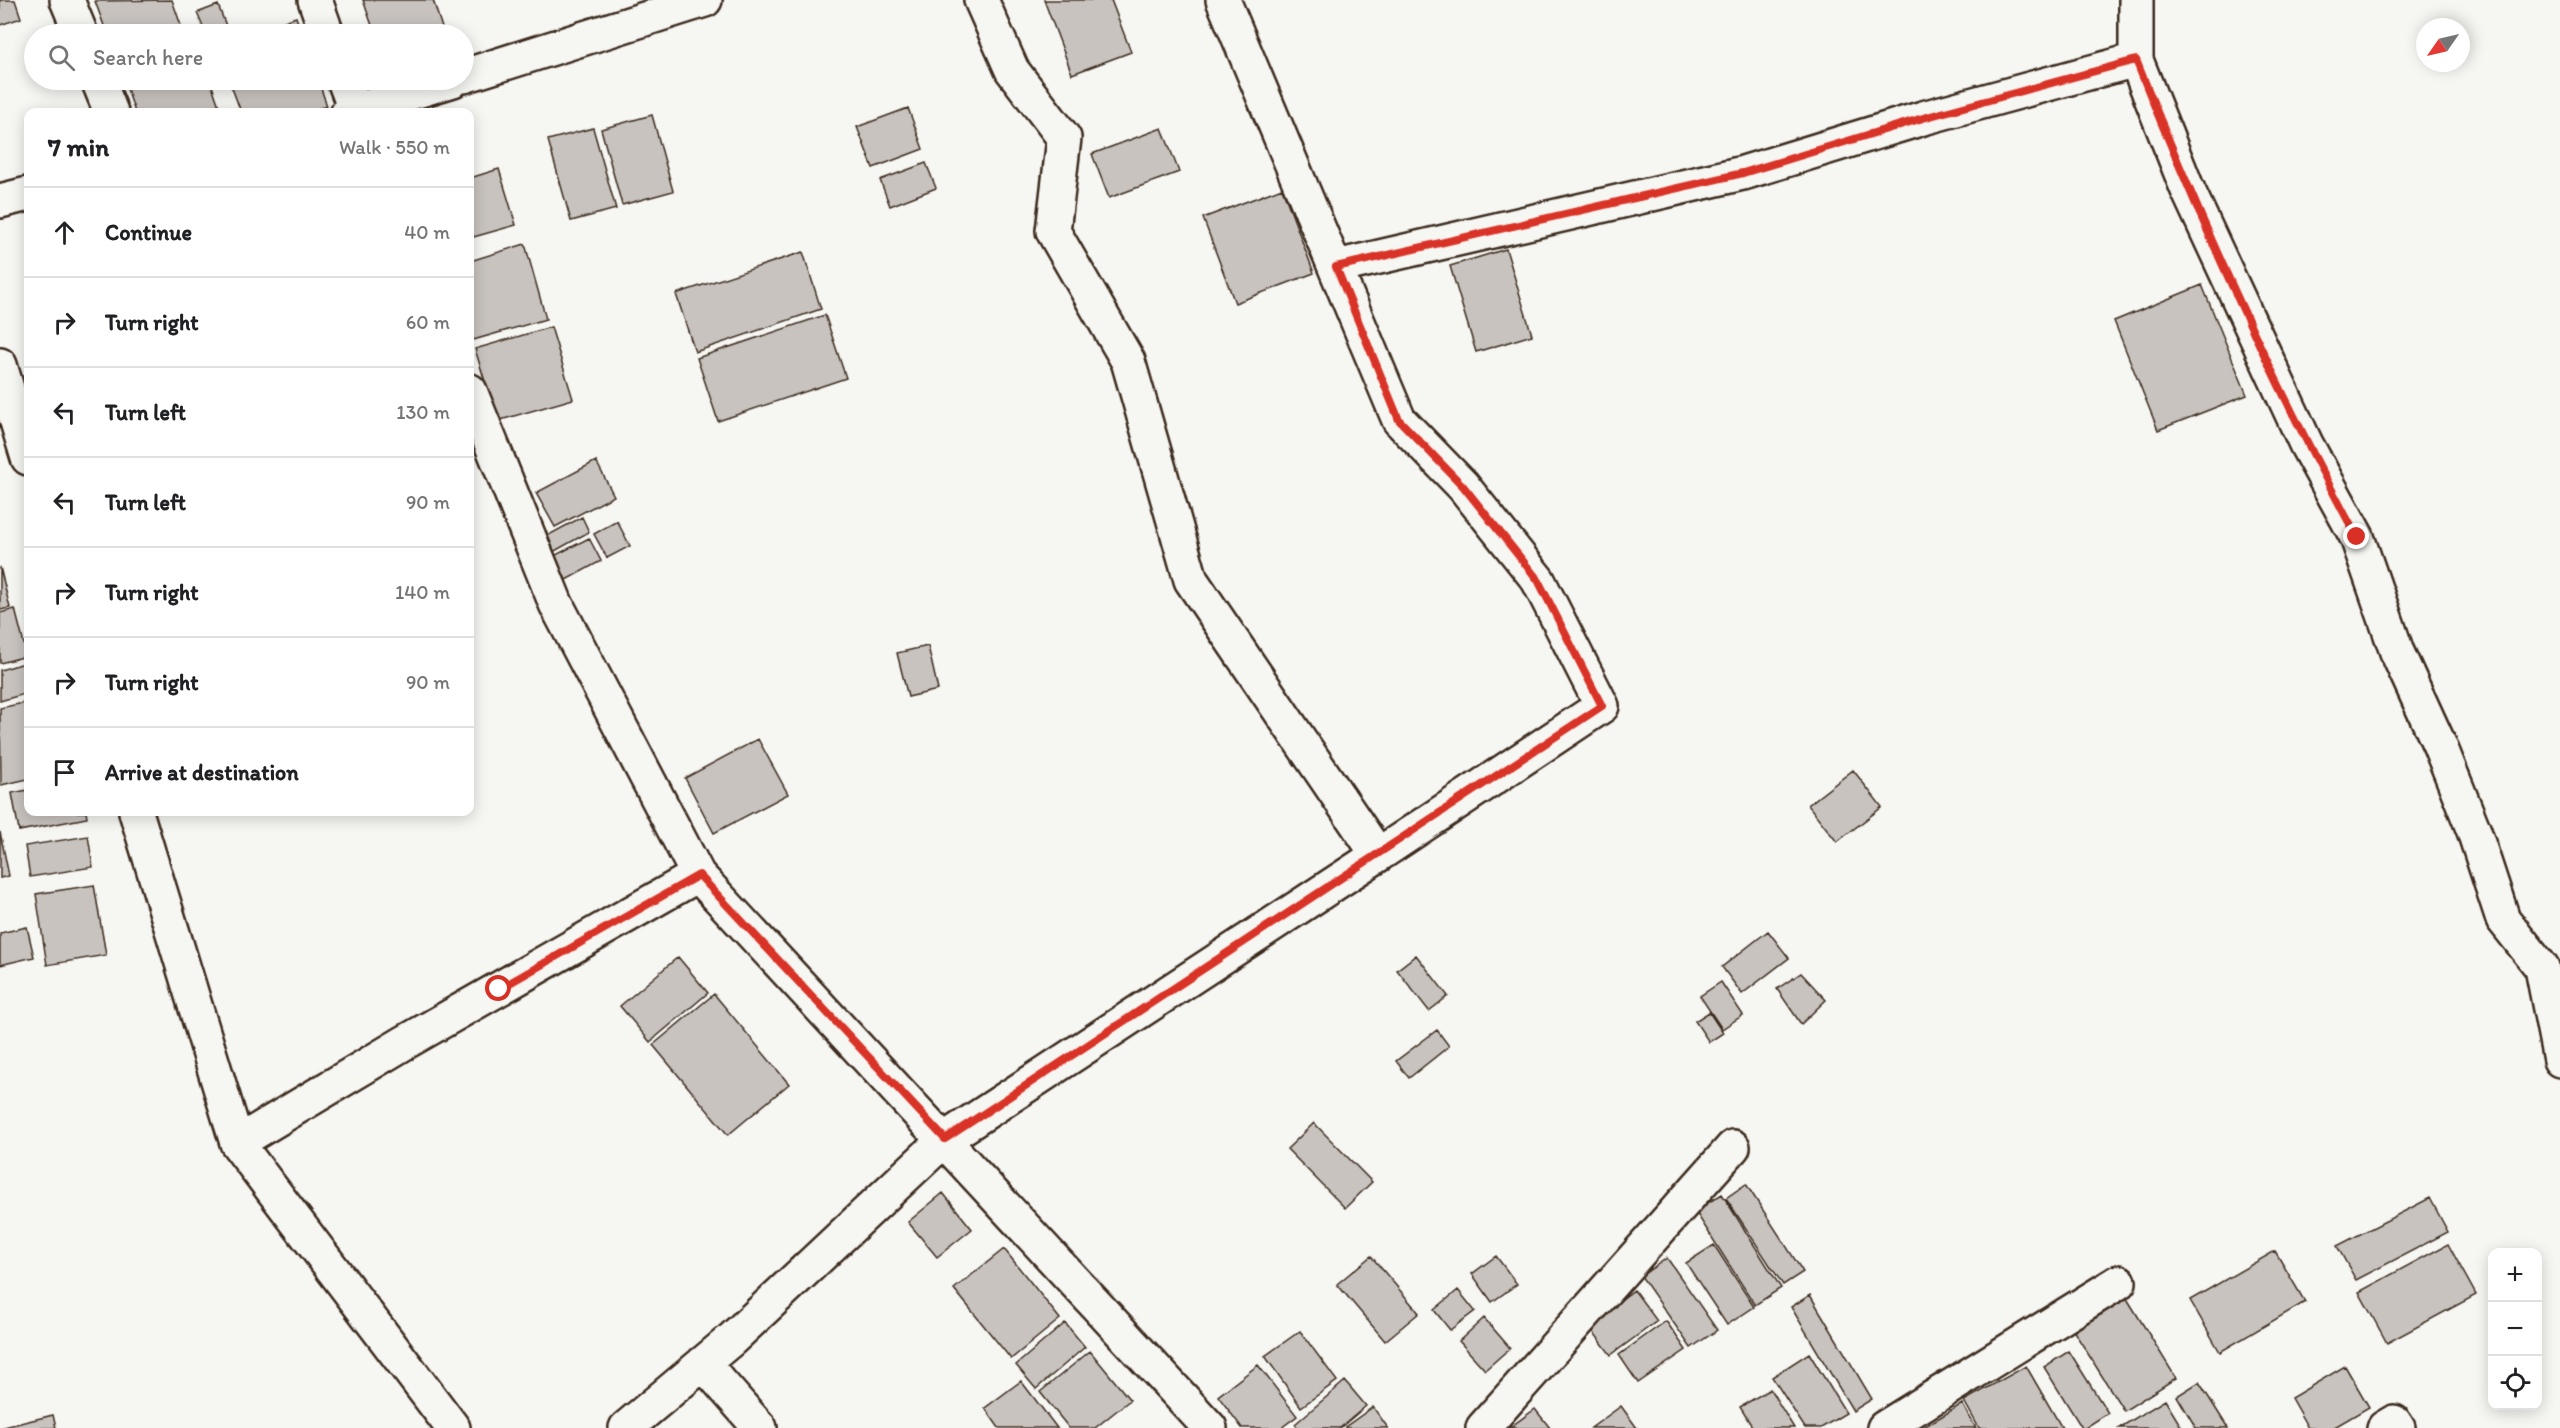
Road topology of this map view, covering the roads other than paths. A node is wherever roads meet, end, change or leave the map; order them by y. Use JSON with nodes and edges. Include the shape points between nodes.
{"nodes":[{"id":1,"x":67,"y":0,"type":"edge"},
{"id":2,"x":315,"y":0,"type":"edge"},
{"id":3,"x":705,"y":0,"type":"edge"},
{"id":4,"x":981,"y":0,"type":"edge"},
{"id":5,"x":1223,"y":0,"type":"edge"},
{"id":6,"x":2136,"y":0,"type":"edge"},
{"id":7,"x":77,"y":24,"type":"edge"},
{"id":8,"x":323,"y":24,"type":"edge"},
{"id":9,"x":2136,"y":60,"type":"junction"},
{"id":10,"x":474,"y":73,"type":"edge"},
{"id":11,"x":102,"y":90,"type":"edge"},
{"id":12,"x":347,"y":90,"type":"edge"},
{"id":13,"x":422,"y":90,"type":"edge"},
{"id":14,"x":109,"y":108,"type":"edge"},
{"id":15,"x":352,"y":108,"type":"edge"},
{"id":16,"x":366,"y":108,"type":"edge"},
{"id":17,"x":24,"y":195,"type":"edge"},
{"id":18,"x":0,"y":201,"type":"edge"},
{"id":19,"x":1336,"y":267,"type":"junction"},
{"id":20,"x":0,"y":365,"type":"edge"},
{"id":21,"x":474,"y":401,"type":"edge"},
{"id":22,"x":24,"y":445,"type":"edge"},
{"id":23,"x":137,"y":816,"type":"edge"},
{"id":24,"x":1378,"y":855,"type":"junction"},
{"id":25,"x":699,"y":875,"type":"junction"},
{"id":26,"x":2560,"y":1060,"type":"edge"},
{"id":27,"x":945,"y":1139,"type":"junction"},
{"id":28,"x":237,"y":1143,"type":"junction"},
{"id":29,"x":1733,"y":1147,"type":"dead end"},
{"id":30,"x":2118,"y":1282,"type":"dead end"},
{"id":31,"x":703,"y":1363,"type":"junction"},
{"id":32,"x":453,"y":1428,"type":"edge"},
{"id":33,"x":626,"y":1428,"type":"edge"},
{"id":34,"x":760,"y":1428,"type":"edge"},
{"id":35,"x":1210,"y":1428,"type":"edge"},
{"id":36,"x":1483,"y":1428,"type":"edge"},
{"id":37,"x":1884,"y":1428,"type":"edge"},
{"id":38,"x":2384,"y":1428,"type":"edge"},
{"id":39,"x":2398,"y":1428,"type":"edge"}],
"edges":[{"from":1,"to":7,"type":"street"},
{"from":2,"to":8,"type":"street"},
{"from":3,"to":10,"type":"street"},
{"from":4,"to":24,"type":"street","via":[[1012,70],[1064,138],[1053,231],[1128,361],[1191,580]]},
{"from":5,"to":19,"type":"street"},
{"from":6,"to":9,"type":"street"},
{"from":9,"to":19,"type":"street","via":[[1923,118],[1743,173]]},
{"from":9,"to":26,"type":"street","via":[[2187,188],[2306,444],[2357,537],[2397,652],[2474,831],[2503,919],[2542,968]]},
{"from":11,"to":14,"type":"street"},
{"from":12,"to":15,"type":"street"},
{"from":13,"to":16,"type":"street"},
{"from":17,"to":18,"type":"street"},
{"from":19,"to":24,"type":"street","via":[[1399,420],[1463,486],[1538,580],[1602,706]]},
{"from":20,"to":22,"type":"street"},
{"from":21,"to":25,"type":"street","via":[[556,604]]},
{"from":23,"to":28,"type":"street"},
{"from":24,"to":27,"type":"street"},
{"from":25,"to":27,"type":"street"},
{"from":25,"to":28,"type":"street"},
{"from":27,"to":31,"type":"street"},
{"from":27,"to":35,"type":"street"},
{"from":28,"to":32,"type":"street"},
{"from":29,"to":36,"type":"street"},
{"from":30,"to":37,"type":"street"},
{"from":31,"to":33,"type":"street"},
{"from":31,"to":34,"type":"street"},
{"from":38,"to":39,"type":"street","via":[[2394,1422]]}]}
